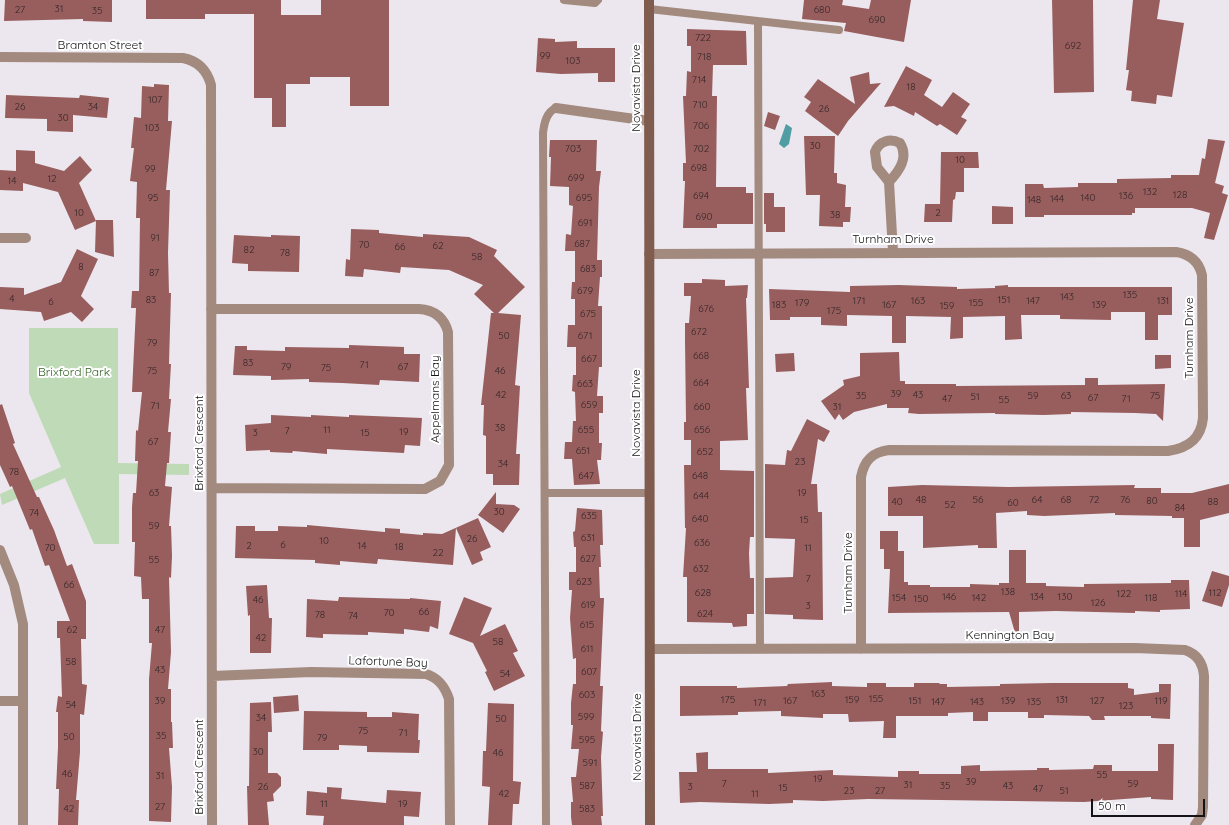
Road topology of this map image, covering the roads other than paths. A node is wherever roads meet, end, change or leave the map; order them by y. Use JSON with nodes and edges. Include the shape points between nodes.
{"nodes":[{"id":1,"x":564,"y":0,"type":"edge"},
{"id":2,"x":598,"y":0,"type":"edge"},
{"id":3,"x":649,"y":5,"type":"edge"},
{"id":4,"x":758,"y":21,"type":"junction"},
{"id":5,"x":839,"y":30,"type":"dead end"},
{"id":6,"x":0,"y":57,"type":"edge"},
{"id":7,"x":199,"y":64,"type":"joint"},
{"id":8,"x":556,"y":108,"type":"joint"},
{"id":9,"x":649,"y":121,"type":"junction"},
{"id":10,"x":889,"y":182,"type":"dead end"},
{"id":11,"x":0,"y":238,"type":"edge"},
{"id":12,"x":26,"y":238,"type":"dead end"},
{"id":13,"x":893,"y":252,"type":"junction"},
{"id":14,"x":759,"y":253,"type":"junction"},
{"id":15,"x":649,"y":254,"type":"junction"},
{"id":16,"x":211,"y":309,"type":"junction"},
{"id":17,"x":212,"y":488,"type":"junction"},
{"id":18,"x":545,"y":493,"type":"junction"},
{"id":19,"x":649,"y":493,"type":"junction"},
{"id":20,"x":0,"y":550,"type":"edge"},
{"id":21,"x":650,"y":648,"type":"junction"},
{"id":22,"x":760,"y":649,"type":"junction"},
{"id":23,"x":862,"y":649,"type":"junction"},
{"id":24,"x":212,"y":676,"type":"junction"},
{"id":25,"x":0,"y":701,"type":"edge"},
{"id":26,"x":23,"y":701,"type":"junction"},
{"id":27,"x":23,"y":825,"type":"edge"},
{"id":28,"x":212,"y":825,"type":"edge"},
{"id":29,"x":450,"y":825,"type":"edge"},
{"id":30,"x":546,"y":825,"type":"edge"},
{"id":31,"x":650,"y":825,"type":"edge"},
{"id":32,"x":1196,"y":825,"type":"edge"}],
"edges":[{"from":1,"to":2,"type":"lane","via":[[595,3]]},
{"from":3,"to":4,"type":"lane"},
{"from":3,"to":9,"type":"street","name":"Novavista Drive"},
{"from":4,"to":5,"type":"lane"},
{"from":4,"to":14,"type":"lane"},
{"from":6,"to":7,"type":"street","name":"Bramton Street","via":[[184,58]]},
{"from":7,"to":16,"type":"street","name":"Brixford Crescent","via":[[205,70],[211,84]]},
{"from":8,"to":9,"type":"street"},
{"from":8,"to":18,"type":"lane","via":[[546,119],[543,134]]},
{"from":9,"to":15,"type":"street","name":"Novavista Drive"},
{"from":10,"to":13,"type":"street"},
{"from":11,"to":12,"type":"street"},
{"from":13,"to":14,"type":"street","name":"Turnham Drive"},
{"from":13,"to":23,"type":"street","name":"Turnham Drive","via":[[1170,252],[1182,253],[1196,260],[1202,275],[1203,418],[1202,428],[1192,442],[1179,450],[1168,452],[889,450],[868,458],[861,477]]},
{"from":14,"to":15,"type":"street","name":"Turnham Drive"},
{"from":14,"to":22,"type":"lane"},
{"from":15,"to":19,"type":"street","name":"Novavista Drive"},
{"from":16,"to":17,"type":"street","name":"Brixford Crescent"},
{"from":16,"to":17,"type":"street","name":"Appelmans Bay","via":[[419,309],[438,315],[448,332],[449,465],[440,481],[425,489]]},
{"from":17,"to":24,"type":"street","name":"Brixford Crescent"},
{"from":18,"to":19,"type":"lane"},
{"from":18,"to":30,"type":"lane"},
{"from":19,"to":21,"type":"street","name":"Novavista Drive"},
{"from":20,"to":26,"type":"street","via":[[14,585],[22,617]]},
{"from":21,"to":22,"type":"street","name":"Kennington Bay"},
{"from":21,"to":31,"type":"street","name":"Novavista Drive"},
{"from":22,"to":23,"type":"street","name":"Kennington Bay"},
{"from":23,"to":32,"type":"street","name":"Kennington Bay","via":[[1177,648],[1190,652],[1199,660],[1204,676],[1203,807]]},
{"from":24,"to":28,"type":"street","name":"Brixford Crescent"},
{"from":24,"to":29,"type":"street","name":"Lafortune Bay","via":[[311,672],[432,676],[444,686],[449,699]]},
{"from":25,"to":26,"type":"street"},
{"from":26,"to":27,"type":"street"}]}
